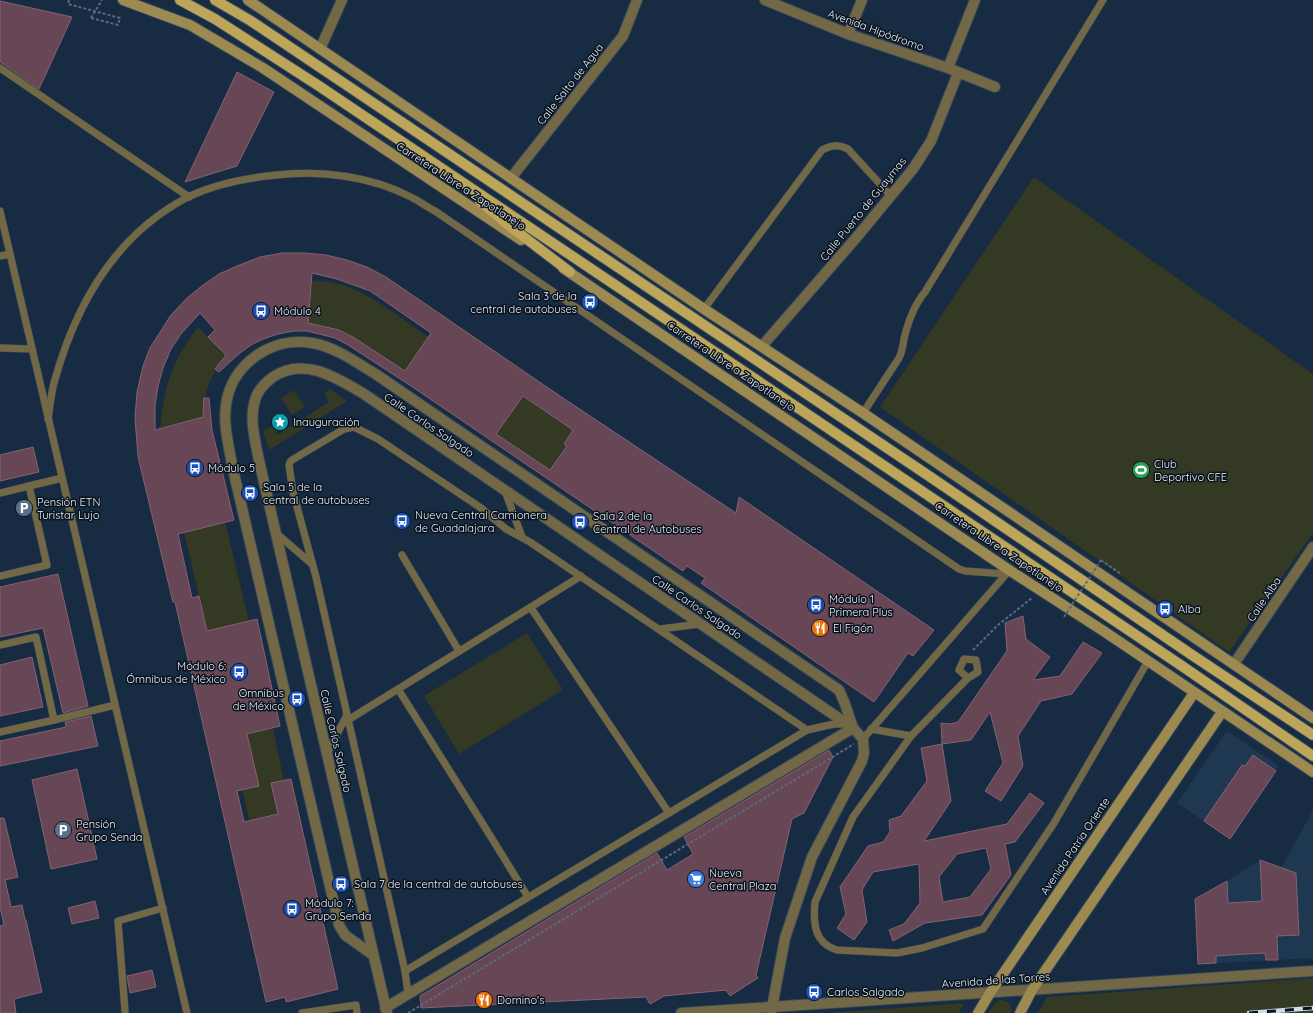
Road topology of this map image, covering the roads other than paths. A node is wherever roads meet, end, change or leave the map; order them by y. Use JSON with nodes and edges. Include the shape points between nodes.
{"nodes":[{"id":1,"x":123,"y":0,"type":"edge"},
{"id":2,"x":180,"y":0,"type":"edge"},
{"id":3,"x":215,"y":0,"type":"edge"},
{"id":4,"x":248,"y":0,"type":"edge"},
{"id":5,"x":342,"y":0,"type":"edge"},
{"id":6,"x":637,"y":0,"type":"edge"},
{"id":7,"x":765,"y":0,"type":"edge"},
{"id":8,"x":862,"y":0,"type":"edge"},
{"id":9,"x":975,"y":0,"type":"edge"},
{"id":10,"x":1103,"y":0,"type":"edge"},
{"id":11,"x":848,"y":34,"type":"junction"},
{"id":12,"x":320,"y":49,"type":"junction"},
{"id":13,"x":0,"y":68,"type":"edge"},
{"id":14,"x":948,"y":68,"type":"junction"},
{"id":15,"x":958,"y":73,"type":"junction"},
{"id":16,"x":995,"y":87,"type":"dead end"},
{"id":17,"x":438,"y":166,"type":"junction"},
{"id":18,"x":511,"y":178,"type":"junction"},
{"id":19,"x":891,"y":196,"type":"junction"},
{"id":20,"x":189,"y":197,"type":"junction"},
{"id":21,"x":0,"y":211,"type":"edge"},
{"id":22,"x":10,"y":254,"type":"junction"},
{"id":23,"x":0,"y":256,"type":"edge"},
{"id":24,"x":570,"y":272,"type":"junction"},
{"id":25,"x":704,"y":309,"type":"junction"},
{"id":26,"x":762,"y":346,"type":"junction"},
{"id":27,"x":0,"y":348,"type":"edge"},
{"id":28,"x":32,"y":349,"type":"junction"},
{"id":29,"x":863,"y":413,"type":"junction"},
{"id":30,"x":48,"y":419,"type":"junction"},
{"id":31,"x":62,"y":478,"type":"junction"},
{"id":32,"x":29,"y":486,"type":"junction"},
{"id":33,"x":505,"y":491,"type":"junction"},
{"id":34,"x":0,"y":493,"type":"edge"},
{"id":35,"x":276,"y":533,"type":"junction"},
{"id":36,"x":522,"y":537,"type":"junction"},
{"id":37,"x":1313,"y":547,"type":"edge"},
{"id":38,"x":402,"y":555,"type":"dead end"},
{"id":39,"x":312,"y":564,"type":"junction"},
{"id":40,"x":1008,"y":572,"type":"junction"},
{"id":41,"x":0,"y":576,"type":"edge"},
{"id":42,"x":581,"y":576,"type":"junction"},
{"id":43,"x":531,"y":608,"type":"junction"},
{"id":44,"x":700,"y":624,"type":"junction"},
{"id":45,"x":660,"y":629,"type":"junction"},
{"id":46,"x":0,"y":645,"type":"edge"},
{"id":47,"x":459,"y":651,"type":"junction"},
{"id":48,"x":1148,"y":661,"type":"junction"},
{"id":49,"x":1234,"y":664,"type":"junction"},
{"id":50,"x":968,"y":678,"type":"junction"},
{"id":51,"x":398,"y":689,"type":"junction"},
{"id":52,"x":1194,"y":693,"type":"junction"},
{"id":53,"x":115,"y":705,"type":"junction"},
{"id":54,"x":1222,"y":712,"type":"junction"},
{"id":55,"x":347,"y":717,"type":"junction"},
{"id":56,"x":1313,"y":718,"type":"edge"},
{"id":57,"x":54,"y":720,"type":"junction"},
{"id":58,"x":849,"y":726,"type":"junction"},
{"id":59,"x":871,"y":729,"type":"junction"},
{"id":60,"x":807,"y":730,"type":"junction"},
{"id":61,"x":0,"y":732,"type":"edge"},
{"id":62,"x":1313,"y":735,"type":"edge"},
{"id":63,"x":911,"y":736,"type":"junction"},
{"id":64,"x":863,"y":738,"type":"junction"},
{"id":65,"x":327,"y":753,"type":"junction"},
{"id":66,"x":1313,"y":756,"type":"edge"},
{"id":67,"x":1313,"y":772,"type":"edge"},
{"id":68,"x":669,"y":813,"type":"junction"},
{"id":69,"x":528,"y":897,"type":"junction"},
{"id":70,"x":163,"y":908,"type":"junction"},
{"id":71,"x":373,"y":955,"type":"junction"},
{"id":72,"x":405,"y":971,"type":"junction"},
{"id":73,"x":1313,"y":971,"type":"edge"},
{"id":74,"x":1032,"y":990,"type":"junction"},
{"id":75,"x":990,"y":992,"type":"junction"},
{"id":76,"x":408,"y":994,"type":"junction"},
{"id":77,"x":386,"y":1010,"type":"edge"},
{"id":78,"x":771,"y":1010,"type":"edge"},
{"id":79,"x":125,"y":1011,"type":"dead end"},
{"id":80,"x":187,"y":1013,"type":"edge"},
{"id":81,"x":302,"y":1013,"type":"edge"},
{"id":82,"x":357,"y":1013,"type":"edge"},
{"id":83,"x":681,"y":1013,"type":"edge"},
{"id":84,"x":978,"y":1013,"type":"edge"},
{"id":85,"x":1020,"y":1013,"type":"edge"}],
"edges":[{"from":1,"to":24,"type":"main road","name":"Carretera Libre a Zapotlanejo","via":[[190,25],[263,68]]},
{"from":2,"to":17,"type":"main road","name":"Carretera Libre a Zapotlanejo","via":[[215,19]]},
{"from":3,"to":62,"type":"main road","name":"Carretera Libre a Zapotlanejo","via":[[251,21]]},
{"from":4,"to":12,"type":"main road"},
{"from":5,"to":12,"type":"street"},
{"from":6,"to":18,"type":"street","name":"Calle Salto de Agua","via":[[623,36]]},
{"from":7,"to":11,"type":"street","name":"Avenida Hipódromo"},
{"from":8,"to":11,"type":"street"},
{"from":9,"to":14,"type":"street"},
{"from":10,"to":29,"type":"lane","via":[[917,302],[904,339],[903,350]]},
{"from":11,"to":14,"type":"street","name":"Avenida Hipódromo"},
{"from":12,"to":18,"type":"main road"},
{"from":13,"to":20,"type":"lane"},
{"from":14,"to":15,"type":"street","name":"Avenida Hipódromo"},
{"from":15,"to":16,"type":"street","name":"Avenida Hipódromo"},
{"from":15,"to":19,"type":"street","name":"Calle Puerto de Guaymas","via":[[931,141]]},
{"from":17,"to":24,"type":"main road","via":[[507,224]]},
{"from":17,"to":66,"type":"main road","name":"Carretera Libre a Zapotlanejo"},
{"from":18,"to":25,"type":"main road"},
{"from":19,"to":25,"type":"lane","via":[[848,148],[840,145],[822,150]]},
{"from":19,"to":26,"type":"street","name":"Calle Puerto de Guaymas"},
{"from":20,"to":30,"type":"lane","via":[[163,212],[136,233],[96,281],[64,349]]},
{"from":20,"to":40,"type":"lane","via":[[225,184],[287,174],[317,173],[346,176],[397,190],[412,197],[467,234],[959,569]]},
{"from":21,"to":22,"type":"lane"},
{"from":22,"to":23,"type":"lane"},
{"from":22,"to":28,"type":"lane"},
{"from":24,"to":40,"type":"main road","name":"Carretera Libre a Zapotlanejo"},
{"from":25,"to":26,"type":"main road"},
{"from":26,"to":29,"type":"main road"},
{"from":27,"to":28,"type":"lane"},
{"from":28,"to":30,"type":"lane"},
{"from":29,"to":49,"type":"main road"},
{"from":30,"to":31,"type":"lane"},
{"from":31,"to":32,"type":"lane"},
{"from":31,"to":53,"type":"lane"},
{"from":32,"to":34,"type":"lane"},
{"from":32,"to":41,"type":"lane","via":[[47,565]]},
{"from":33,"to":35,"type":"street","name":"Calle Carlos Salgado","via":[[343,382],[321,372],[296,368],[284,371],[270,380],[261,388],[254,404],[253,422],[258,456]]},
{"from":33,"to":36,"type":"lane"},
{"from":33,"to":44,"type":"street","name":"Calle Carlos Salgado"},
{"from":35,"to":39,"type":"lane"},
{"from":35,"to":65,"type":"street","name":"Calle Carlos Salgado"},
{"from":36,"to":39,"type":"lane","via":[[506,529],[481,508],[378,439],[350,427],[289,464],[293,492]]},
{"from":36,"to":42,"type":"lane"},
{"from":37,"to":49,"type":"street","name":"Calle Alba"},
{"from":38,"to":47,"type":"lane"},
{"from":39,"to":55,"type":"lane"},
{"from":40,"to":48,"type":"main road","name":"Carretera Libre a Zapotlanejo"},
{"from":40,"to":59,"type":"lane"},
{"from":42,"to":43,"type":"lane"},
{"from":42,"to":45,"type":"lane"},
{"from":43,"to":47,"type":"lane"},
{"from":43,"to":68,"type":"lane"},
{"from":44,"to":45,"type":"lane"},
{"from":44,"to":58,"type":"street","name":"Calle Carlos Salgado"},
{"from":45,"to":60,"type":"lane"},
{"from":46,"to":57,"type":"lane","via":[[36,637]]},
{"from":47,"to":51,"type":"lane"},
{"from":48,"to":52,"type":"main road","name":"Carretera Libre a Zapotlanejo"},
{"from":48,"to":63,"type":"lane","via":[[1054,823],[983,929],[897,953],[837,950],[821,941],[813,917],[815,902],[853,817]]},
{"from":49,"to":56,"type":"main road"},
{"from":50,"to":50,"type":"lane","via":[[978,672],[976,660],[964,659],[959,670]]},
{"from":50,"to":63,"type":"lane"},
{"from":51,"to":55,"type":"lane"},
{"from":51,"to":69,"type":"lane"},
{"from":52,"to":54,"type":"main road","name":"Carretera Libre a Zapotlanejo"},
{"from":52,"to":75,"type":"main road","name":"Avenida Patria Oriente"},
{"from":53,"to":57,"type":"lane"},
{"from":53,"to":70,"type":"lane"},
{"from":54,"to":67,"type":"main road","name":"Carretera Libre a Zapotlanejo"},
{"from":54,"to":74,"type":"main road"},
{"from":55,"to":65,"type":"lane"},
{"from":55,"to":72,"type":"lane"},
{"from":57,"to":61,"type":"lane"},
{"from":58,"to":60,"type":"lane","via":[[834,724]]},
{"from":58,"to":64,"type":"street","name":"Calle Carlos Salgado"},
{"from":58,"to":71,"type":"street","via":[[845,704],[839,690],[378,375],[336,351],[313,343],[289,342],[266,349],[239,372],[228,393],[225,417],[232,465],[339,925],[345,935]]},
{"from":58,"to":76,"type":"street"},
{"from":59,"to":63,"type":"lane"},
{"from":59,"to":64,"type":"lane"},
{"from":60,"to":68,"type":"lane"},
{"from":64,"to":78,"type":"street","via":[[862,761],[812,857],[785,938]]},
{"from":65,"to":71,"type":"street","name":"Calle Carlos Salgado"},
{"from":68,"to":69,"type":"lane"},
{"from":69,"to":72,"type":"lane"},
{"from":70,"to":79,"type":"lane","via":[[118,921]]},
{"from":70,"to":80,"type":"lane"},
{"from":71,"to":77,"type":"street","name":"Calle Carlos Salgado"},
{"from":72,"to":76,"type":"lane"},
{"from":73,"to":74,"type":"street","name":"Avenida de las Torres"},
{"from":74,"to":75,"type":"street","name":"Avenida de las Torres"},
{"from":74,"to":85,"type":"main road"},
{"from":75,"to":78,"type":"street","name":"Avenida de las Torres"},
{"from":75,"to":84,"type":"main road","name":"Avenida Patria Oriente"},
{"from":76,"to":77,"type":"street"},
{"from":78,"to":83,"type":"street","name":"Avenida de las Torres"},
{"from":81,"to":82,"type":"lane","via":[[356,1005]]}]}
